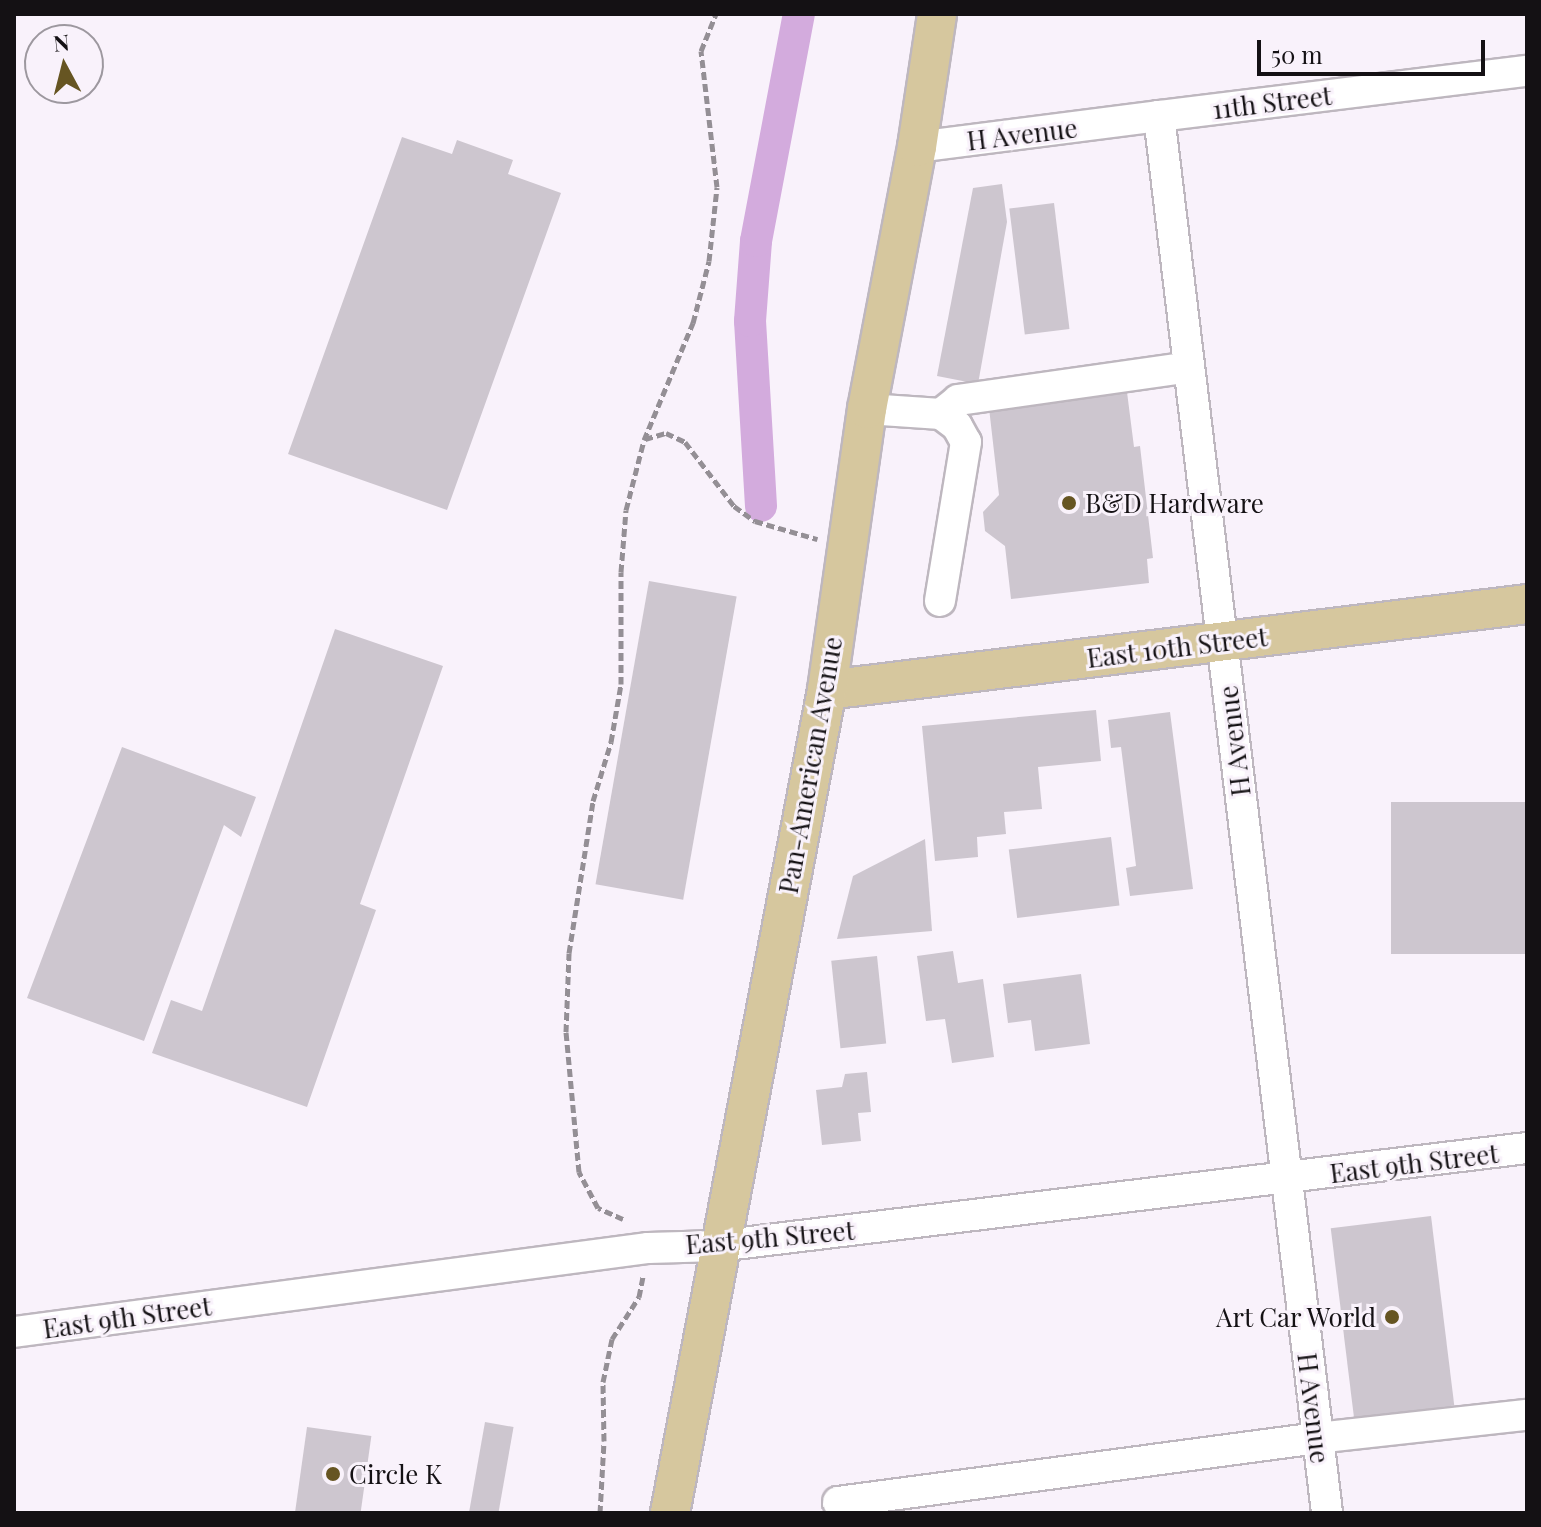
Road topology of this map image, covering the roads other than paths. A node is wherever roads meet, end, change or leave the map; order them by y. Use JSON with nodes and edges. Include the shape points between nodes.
{"nodes":[{"id":1,"x":937,"y":14,"type":"edge"},
{"id":2,"x":1527,"y":71,"type":"edge"},
{"id":3,"x":1159,"y":116,"type":"junction"},
{"id":4,"x":917,"y":147,"type":"junction"},
{"id":5,"x":1189,"y":367,"type":"junction"},
{"id":6,"x":867,"y":409,"type":"junction"},
{"id":7,"x":941,"y":414,"type":"junction"},
{"id":8,"x":940,"y":601,"type":"dead end"},
{"id":9,"x":1527,"y":604,"type":"edge"},
{"id":10,"x":1223,"y":641,"type":"junction"},
{"id":11,"x":827,"y":690,"type":"junction"},
{"id":12,"x":1527,"y":1148,"type":"edge"},
{"id":13,"x":1285,"y":1179,"type":"junction"},
{"id":14,"x":718,"y":1246,"type":"junction"},
{"id":15,"x":14,"y":1332,"type":"edge"},
{"id":16,"x":1527,"y":1415,"type":"edge"},
{"id":17,"x":1317,"y":1438,"type":"junction"},
{"id":18,"x":838,"y":1502,"type":"dead end"},
{"id":19,"x":670,"y":1513,"type":"edge"},
{"id":20,"x":1327,"y":1513,"type":"edge"}],
"edges":[{"from":1,"to":4,"type":"main road","name":"Pan-American Avenue"},
{"from":2,"to":3,"type":"street","name":"11th Street"},
{"from":3,"to":4,"type":"street","name":"H Avenue"},
{"from":3,"to":5,"type":"street","name":"H Avenue"},
{"from":4,"to":6,"type":"main road","name":"Pan-American Avenue"},
{"from":5,"to":7,"type":"street","via":[[958,400]]},
{"from":5,"to":10,"type":"street","name":"H Avenue"},
{"from":6,"to":7,"type":"street"},
{"from":6,"to":11,"type":"main road","name":"Pan-American Avenue"},
{"from":7,"to":8,"type":"street","via":[[966,442]]},
{"from":9,"to":10,"type":"main road","name":"East 10th Street"},
{"from":10,"to":11,"type":"main road","name":"East 10th Street"},
{"from":10,"to":13,"type":"street","name":"H Avenue"},
{"from":11,"to":14,"type":"main road","name":"Pan-American Avenue"},
{"from":12,"to":13,"type":"street","name":"East 9th Street"},
{"from":13,"to":14,"type":"street","name":"East 9th Street"},
{"from":13,"to":17,"type":"street","name":"H Avenue"},
{"from":14,"to":15,"type":"street","name":"East 9th Street","via":[[648,1248]]},
{"from":14,"to":19,"type":"main road","name":"Pan-American Avenue"},
{"from":16,"to":17,"type":"street"},
{"from":17,"to":18,"type":"street"},
{"from":17,"to":20,"type":"street","name":"H Avenue"}]}
